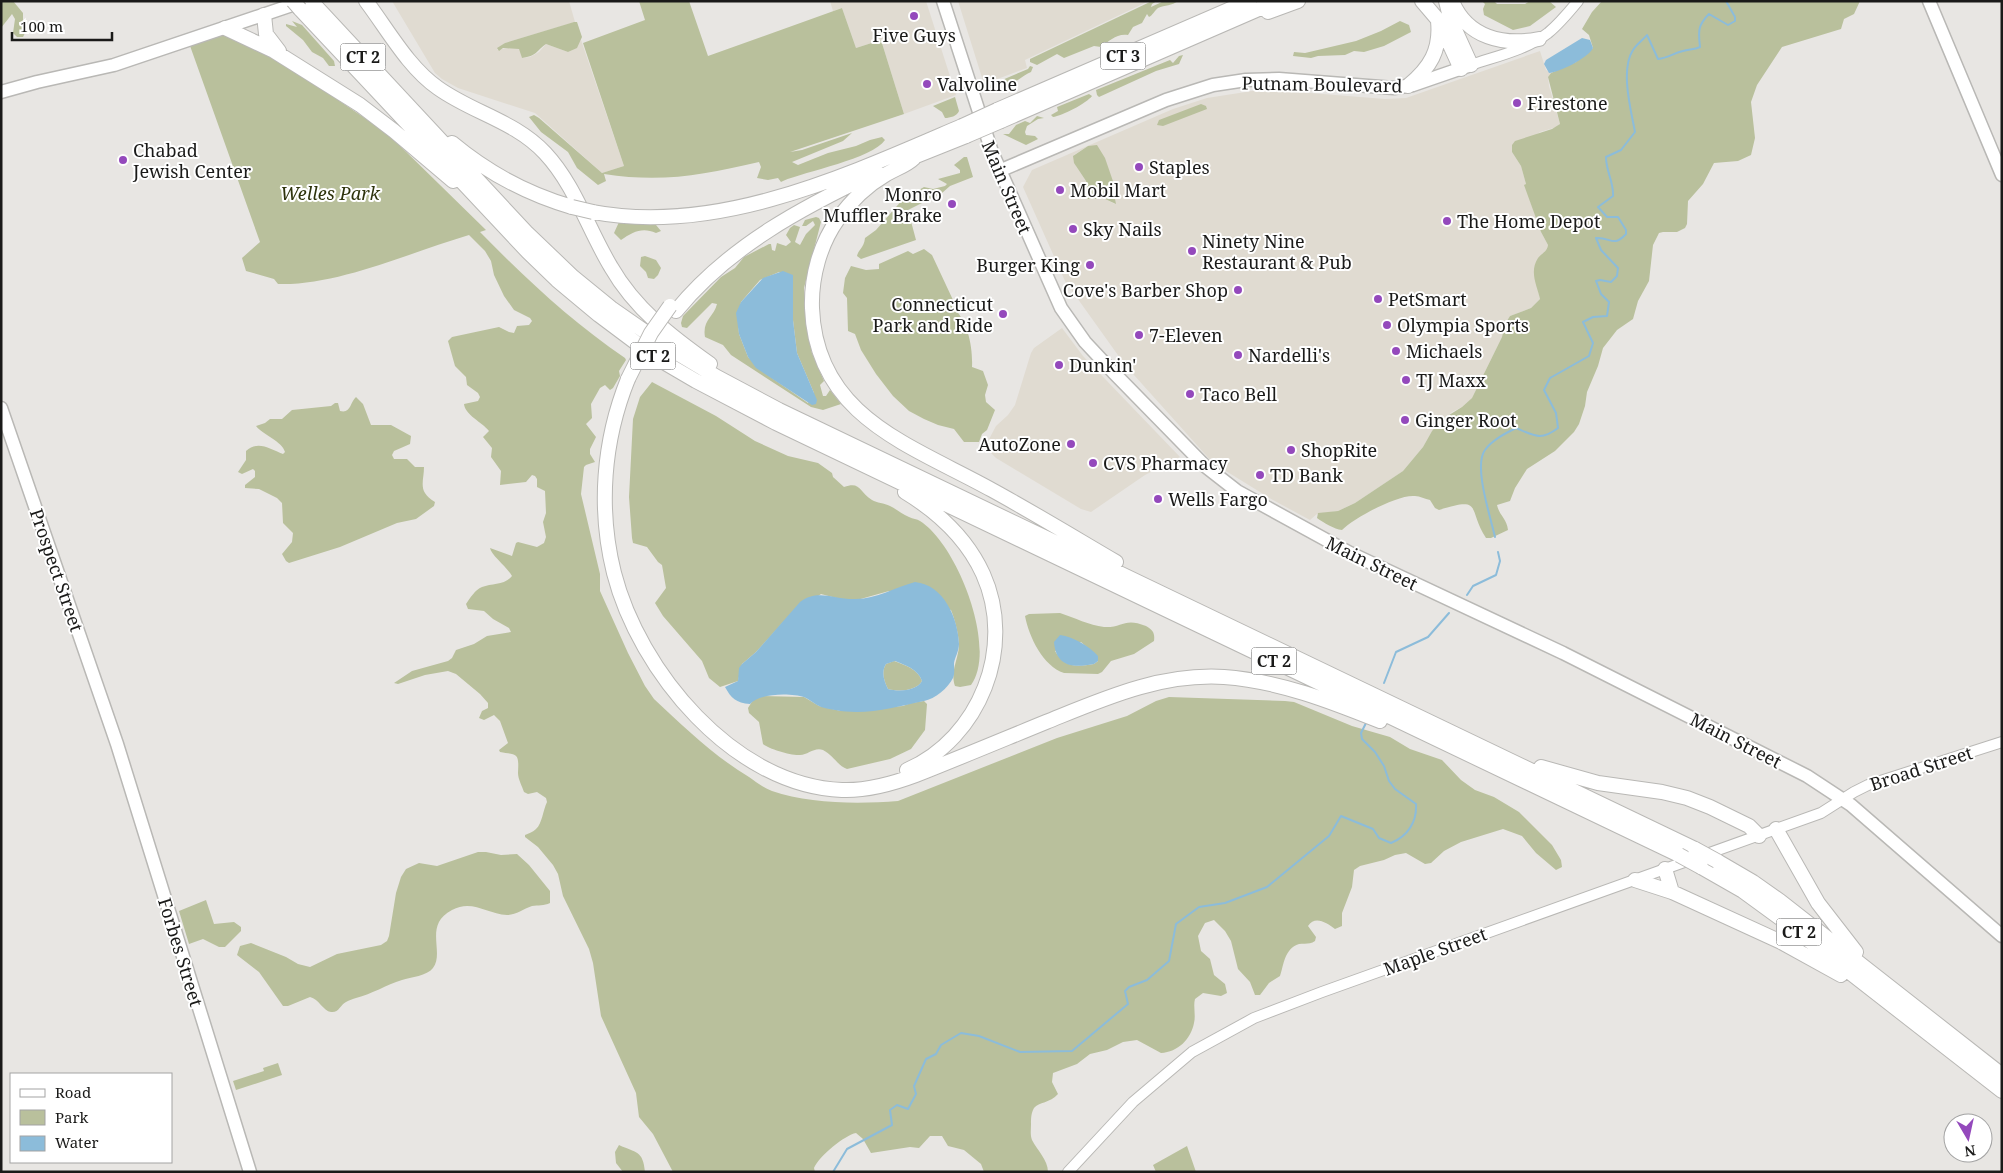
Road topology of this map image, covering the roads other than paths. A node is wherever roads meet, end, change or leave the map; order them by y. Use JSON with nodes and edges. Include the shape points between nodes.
{"nodes":[{"id":1,"x":366,"y":1,"type":"edge"},
{"id":2,"x":943,"y":1,"type":"edge"},
{"id":3,"x":1277,"y":1,"type":"edge"},
{"id":4,"x":1298,"y":1,"type":"edge"},
{"id":5,"x":1422,"y":1,"type":"edge"},
{"id":6,"x":1446,"y":1,"type":"edge"},
{"id":7,"x":1452,"y":1,"type":"edge"},
{"id":8,"x":1578,"y":1,"type":"edge"},
{"id":9,"x":1929,"y":1,"type":"edge"},
{"id":10,"x":305,"y":4,"type":"edge"},
{"id":11,"x":1246,"y":5,"type":"edge"},
{"id":12,"x":264,"y":14,"type":"junction"},
{"id":13,"x":1437,"y":18,"type":"junction"},
{"id":14,"x":225,"y":28,"type":"junction"},
{"id":15,"x":1539,"y":39,"type":"junction"},
{"id":16,"x":285,"y":57,"type":"junction"},
{"id":17,"x":1466,"y":67,"type":"junction"},
{"id":18,"x":1408,"y":86,"type":"junction"},
{"id":19,"x":1,"y":92,"type":"edge"},
{"id":20,"x":412,"y":110,"type":"junction"},
{"id":21,"x":964,"y":131,"type":"junction"},
{"id":22,"x":914,"y":158,"type":"junction"},
{"id":23,"x":870,"y":165,"type":"junction"},
{"id":24,"x":999,"y":171,"type":"junction"},
{"id":25,"x":2002,"y":175,"type":"edge"},
{"id":26,"x":473,"y":193,"type":"junction"},
{"id":27,"x":673,"y":308,"type":"junction"},
{"id":28,"x":631,"y":381,"type":"junction"},
{"id":29,"x":1,"y":408,"type":"edge"},
{"id":30,"x":780,"y":410,"type":"junction"},
{"id":31,"x":870,"y":468,"type":"junction"},
{"id":32,"x":1164,"y":594,"type":"junction"},
{"id":33,"x":113,"y":732,"type":"joint"},
{"id":34,"x":1441,"y":741,"type":"junction"},
{"id":35,"x":2002,"y":742,"type":"edge"},
{"id":36,"x":1482,"y":746,"type":"junction"},
{"id":37,"x":1843,"y":799,"type":"junction"},
{"id":38,"x":1776,"y":829,"type":"junction"},
{"id":39,"x":1759,"y":836,"type":"junction"},
{"id":40,"x":1666,"y":870,"type":"junction"},
{"id":41,"x":1635,"y":880,"type":"junction"},
{"id":42,"x":1672,"y":892,"type":"junction"},
{"id":43,"x":2002,"y":936,"type":"edge"},
{"id":44,"x":1876,"y":976,"type":"junction"},
{"id":45,"x":1891,"y":1005,"type":"junction"},
{"id":46,"x":2002,"y":1074,"type":"edge"},
{"id":47,"x":2002,"y":1091,"type":"edge"},
{"id":48,"x":250,"y":1172,"type":"edge"},
{"id":49,"x":1068,"y":1172,"type":"edge"}],
"edges":[{"from":1,"to":30,"type":"highway","via":[[416,68],[433,84],[517,130],[552,160],[610,266],[644,312],[692,352]]},
{"from":2,"to":24,"type":"main road","name":"Main Street"},
{"from":3,"to":11,"type":"highway","number":"CT 3"},
{"from":4,"to":11,"type":"highway","via":[[1267,12]]},
{"from":5,"to":13,"type":"highway"},
{"from":6,"to":17,"type":"highway"},
{"from":7,"to":15,"type":"highway","via":[[1465,21],[1482,35],[1507,42]]},
{"from":8,"to":15,"type":"street","name":"Putnam Boulevard","via":[[1556,26]]},
{"from":9,"to":25,"type":"main road"},
{"from":10,"to":12,"type":"main road"},
{"from":10,"to":20,"type":"highway","number":"CT 2"},
{"from":10,"to":26,"type":"highway","number":"CT 2"},
{"from":11,"to":21,"type":"highway","number":"CT 3","bridge":true},
{"from":12,"to":14,"type":"main road"},
{"from":12,"to":16,"type":"highway","via":[[266,34]]},
{"from":13,"to":17,"type":"highway"},
{"from":13,"to":18,"type":"highway","via":[[1439,40],[1434,58]]},
{"from":14,"to":16,"type":"highway"},
{"from":14,"to":19,"type":"main road","via":[[114,65]]},
{"from":15,"to":17,"type":"street","name":"Putnam Boulevard"},
{"from":16,"to":26,"type":"highway","via":[[375,116],[442,174]]},
{"from":17,"to":18,"type":"main road","name":"Putnam Boulevard"},
{"from":18,"to":24,"type":"main road","name":"Putnam Boulevard","via":[[1384,88],[1278,79],[1222,84],[1166,100]]},
{"from":20,"to":23,"type":"highway","bridge":true,"via":[[492,172],[536,194],[593,212],[649,218],[710,213],[777,197]]},
{"from":20,"to":30,"type":"highway","number":"CT 2","via":[[542,248],[592,294],[683,357]]},
{"from":21,"to":22,"type":"highway","number":"CT 3"},
{"from":21,"to":23,"type":"highway","number":"CT 3"},
{"from":22,"to":27,"type":"highway","via":[[834,193],[772,227],[717,268]]},
{"from":22,"to":32,"type":"highway","via":[[860,193],[822,247],[814,279],[812,312],[818,347],[830,376],[853,407],[881,430],[1009,499],[1148,580]]},
{"from":23,"to":27,"type":"highway","via":[[791,207],[742,239],[701,272]]},
{"from":24,"to":37,"type":"main road","name":"Main Street","via":[[1054,295],[1076,331],[1197,459],[1220,479],[1338,547],[1660,701],[1792,767]]},
{"from":26,"to":31,"type":"highway","number":"CT 2","via":[[548,272],[646,351],[736,403]]},
{"from":27,"to":28,"type":"highway","bridge":true,"via":[[646,343]]},
{"from":28,"to":31,"type":"highway","via":[[614,468],[613,500],[622,571],[642,626],[677,682],[722,728],[775,764],[824,781],[883,778],[910,769],[934,754],[957,734],[971,715],[985,688],[993,660],[996,630],[992,598],[972,553],[941,519]]},
{"from":28,"to":34,"type":"highway","via":[[617,408],[607,462],[605,497],[609,548],[624,605],[647,652],[682,702],[734,748],[782,776],[829,790],[883,786],[1116,694],[1193,677],[1238,678],[1287,687],[1418,737]]},
{"from":29,"to":33,"type":"main road","name":"Prospect Street"},
{"from":30,"to":32,"type":"highway","number":"CT 2"},
{"from":31,"to":34,"type":"highway","number":"CT 2"},
{"from":32,"to":36,"type":"highway","number":"CT 2"},
{"from":33,"to":48,"type":"main road","name":"Forbes Street"},
{"from":34,"to":45,"type":"highway","number":"CT 2","bridge":true,"via":[[1701,867],[1764,906]]},
{"from":35,"to":37,"type":"street","name":"Broad Street","via":[[1868,785]]},
{"from":36,"to":39,"type":"highway","via":[[1580,778],[1687,798],[1747,825]]},
{"from":36,"to":44,"type":"highway","number":"CT 2","bridge":true,"via":[[1718,861],[1767,892]]},
{"from":37,"to":38,"type":"street","name":"Maple Street","via":[[1827,810]]},
{"from":37,"to":43,"type":"main road","name":"Main Street"},
{"from":38,"to":39,"type":"street","name":"Maple Street"},
{"from":38,"to":44,"type":"highway","via":[[1828,917]]},
{"from":39,"to":40,"type":"street","name":"Maple Street"},
{"from":40,"to":41,"type":"street","name":"Maple Street"},
{"from":40,"to":42,"type":"highway"},
{"from":41,"to":42,"type":"highway"},
{"from":41,"to":49,"type":"street","name":"Maple Street","via":[[1282,1007],[1211,1040],[1188,1055],[1133,1102]]},
{"from":42,"to":45,"type":"highway","via":[[1801,952]]},
{"from":44,"to":46,"type":"highway","number":"CT 2"},
{"from":45,"to":47,"type":"highway","number":"CT 2"}]}
